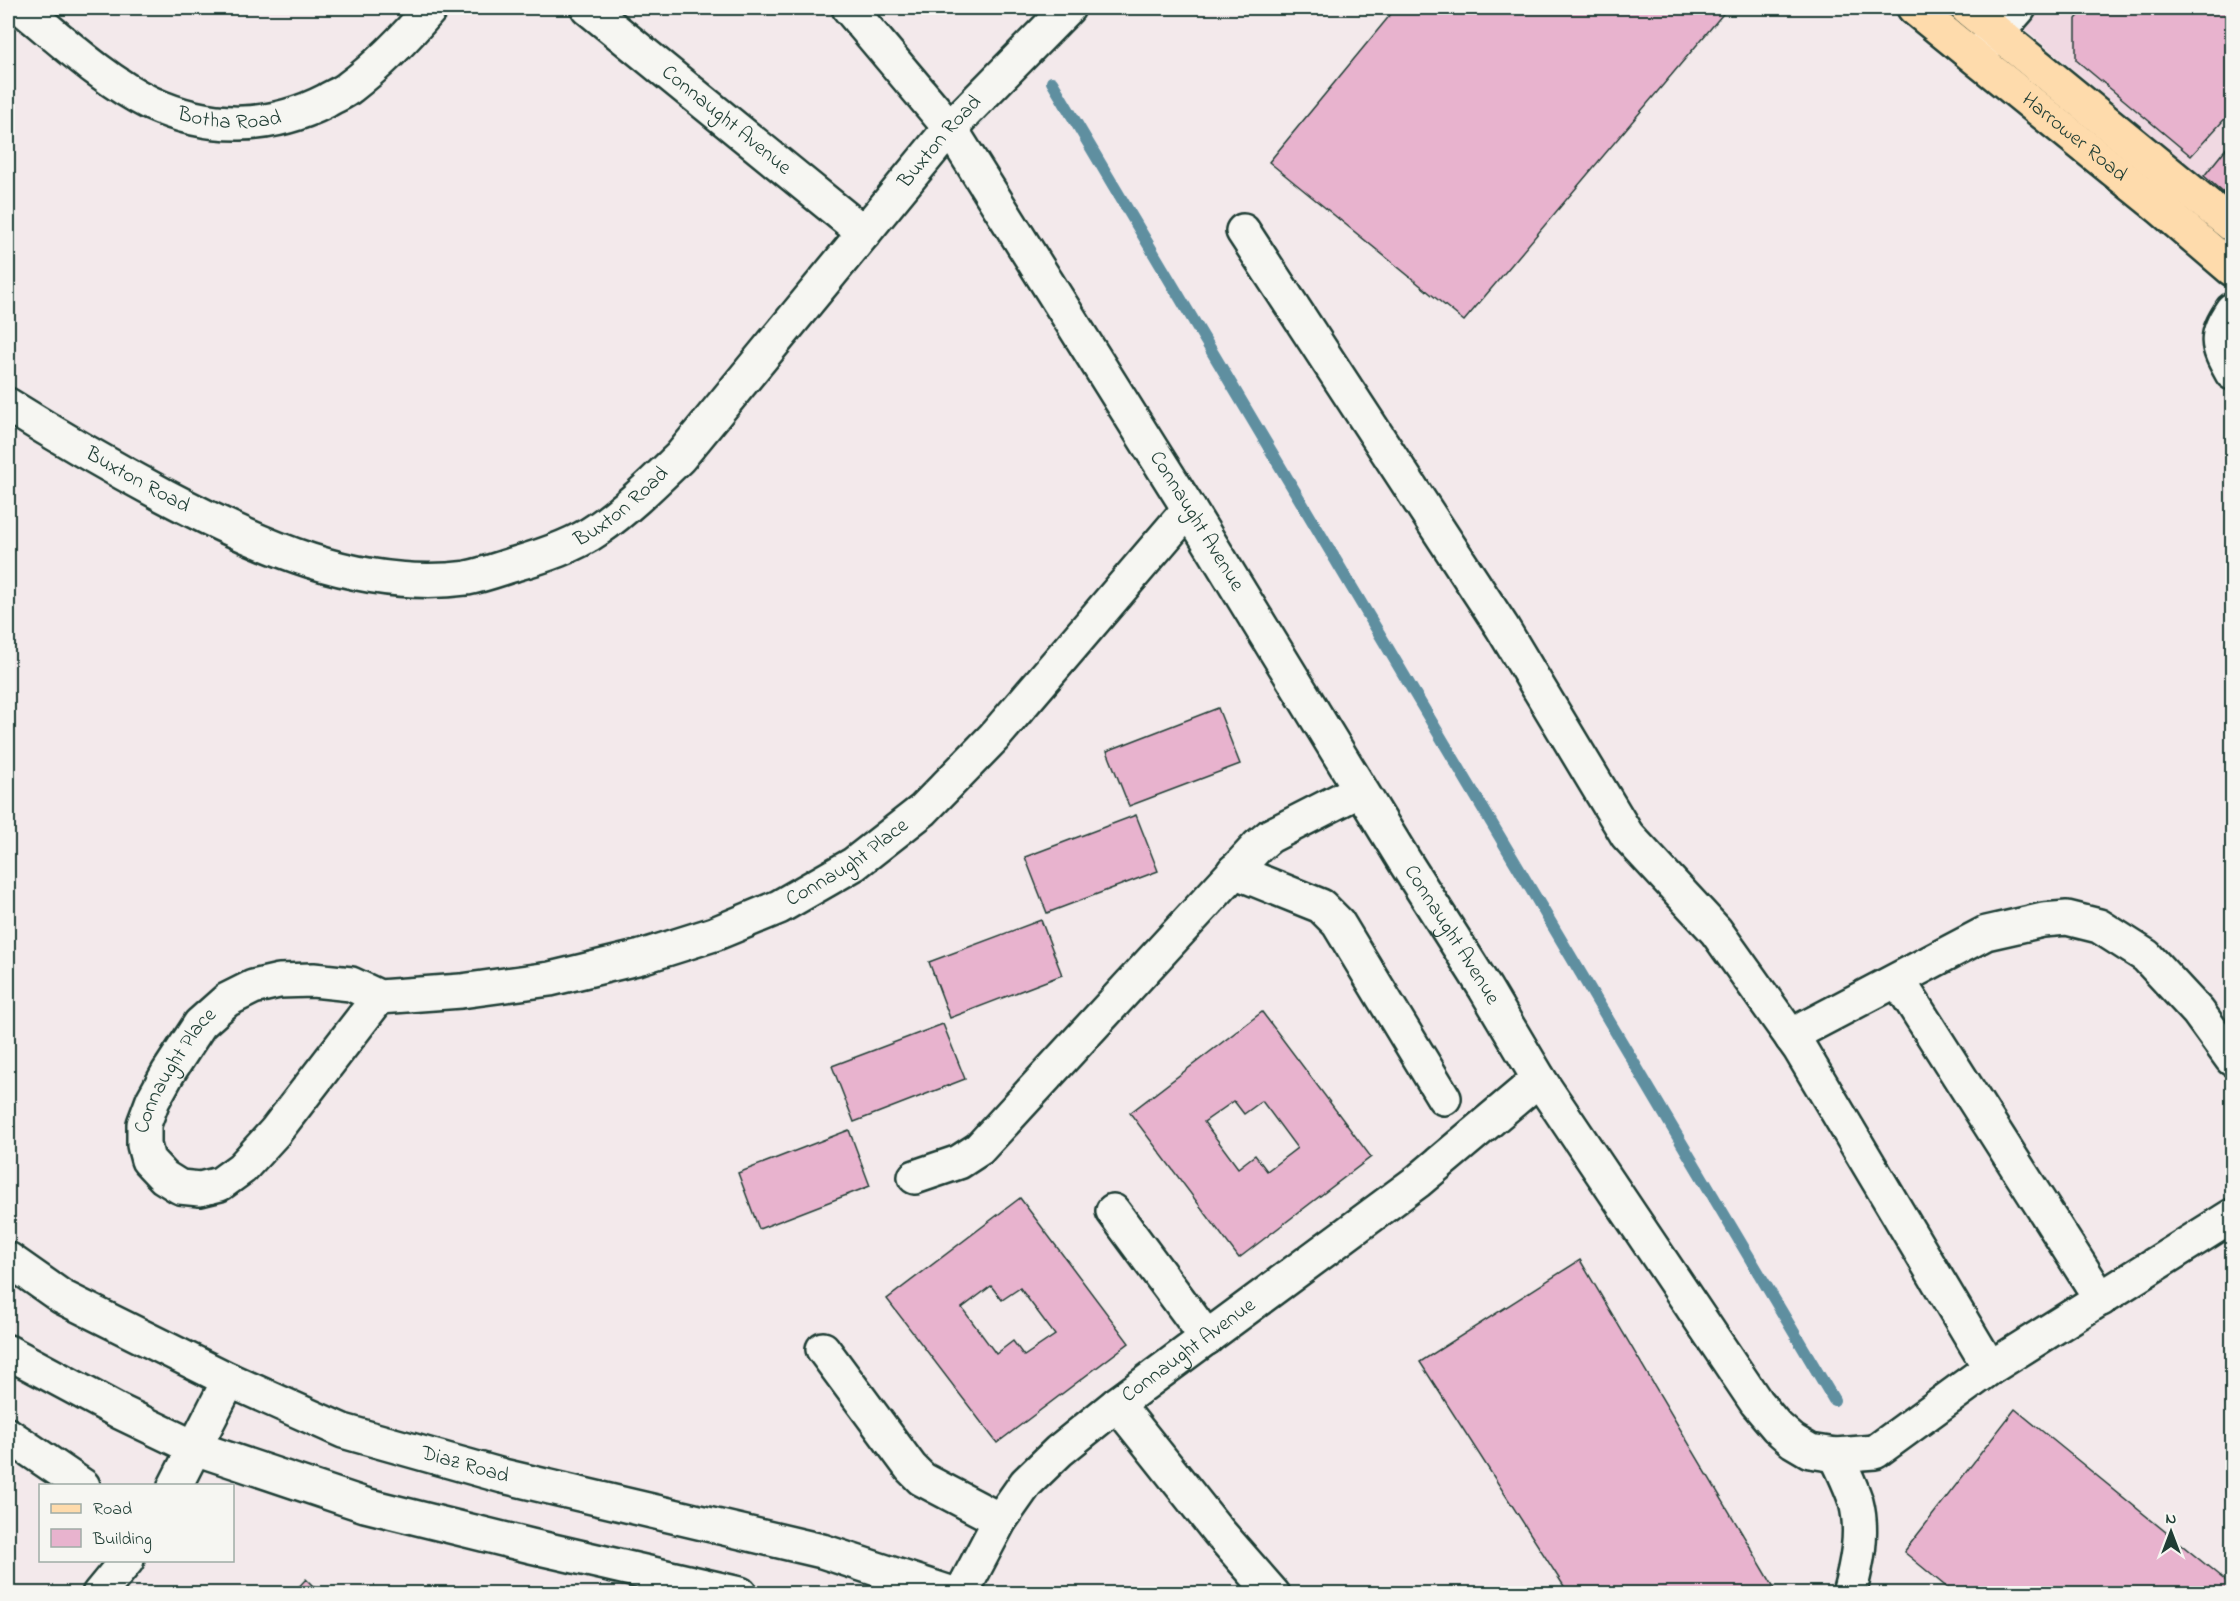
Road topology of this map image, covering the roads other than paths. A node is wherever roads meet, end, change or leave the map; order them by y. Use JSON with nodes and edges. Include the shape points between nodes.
{"nodes":[{"id":1,"x":22,"y":8,"type":"edge"},
{"id":2,"x":431,"y":8,"type":"edge"},
{"id":3,"x":588,"y":8,"type":"edge"},
{"id":4,"x":849,"y":8,"type":"edge"},
{"id":5,"x":1068,"y":8,"type":"edge"},
{"id":6,"x":1914,"y":8,"type":"edge"},
{"id":7,"x":1967,"y":8,"type":"edge"},
{"id":8,"x":2019,"y":8,"type":"edge"},
{"id":9,"x":1998,"y":33,"type":"junction"},
{"id":10,"x":1976,"y":58,"type":"junction"},
{"id":11,"x":950,"y":128,"type":"junction"},
{"id":12,"x":2232,"y":225,"type":"edge"},
{"id":13,"x":1243,"y":231,"type":"dead end"},
{"id":14,"x":864,"y":233,"type":"junction"},
{"id":15,"x":2232,"y":269,"type":"edge"},
{"id":16,"x":2232,"y":310,"type":"edge"},
{"id":17,"x":2232,"y":373,"type":"edge"},
{"id":18,"x":8,"y":405,"type":"edge"},
{"id":19,"x":1189,"y":509,"type":"junction"},
{"id":20,"x":1360,"y":790,"type":"junction"},
{"id":21,"x":1234,"y":871,"type":"junction"},
{"id":22,"x":1898,"y":980,"type":"junction"},
{"id":23,"x":379,"y":997,"type":"junction"},
{"id":24,"x":1792,"y":1038,"type":"junction"},
{"id":25,"x":2232,"y":1059,"type":"edge"},
{"id":26,"x":1539,"y":1079,"type":"junction"},
{"id":27,"x":1444,"y":1098,"type":"dead end"},
{"id":28,"x":915,"y":1178,"type":"dead end"},
{"id":29,"x":1113,"y":1211,"type":"dead end"},
{"id":30,"x":2232,"y":1216,"type":"edge"},
{"id":31,"x":8,"y":1259,"type":"edge"},
{"id":32,"x":2101,"y":1299,"type":"junction"},
{"id":33,"x":1207,"y":1338,"type":"junction"},
{"id":34,"x":823,"y":1349,"type":"dead end"},
{"id":35,"x":8,"y":1352,"type":"edge"},
{"id":36,"x":1990,"y":1368,"type":"junction"},
{"id":37,"x":229,"y":1380,"type":"junction"},
{"id":38,"x":1117,"y":1404,"type":"junction"},
{"id":39,"x":8,"y":1435,"type":"edge"},
{"id":40,"x":195,"y":1448,"type":"junction"},
{"id":41,"x":1836,"y":1455,"type":"junction"},
{"id":42,"x":82,"y":1484,"type":"edge"},
{"id":43,"x":176,"y":1484,"type":"edge"},
{"id":44,"x":1000,"y":1520,"type":"junction"},
{"id":45,"x":125,"y":1562,"type":"edge"},
{"id":46,"x":99,"y":1593,"type":"edge"},
{"id":47,"x":740,"y":1593,"type":"edge"},
{"id":48,"x":953,"y":1593,"type":"edge"},
{"id":49,"x":961,"y":1593,"type":"edge"},
{"id":50,"x":1273,"y":1593,"type":"edge"},
{"id":51,"x":1849,"y":1593,"type":"edge"}],
"edges":[{"from":1,"to":2,"type":"street","name":"Botha Road","via":[[118,84],[150,103],[227,123],[269,122],[310,109],[348,89]]},
{"from":3,"to":14,"type":"street","name":"Connaught Avenue"},
{"from":4,"to":11,"type":"street","name":"Connaught Avenue"},
{"from":5,"to":11,"type":"street","name":"Buxton Road"},
{"from":6,"to":10,"type":"main road","name":"Harrower Road"},
{"from":7,"to":9,"type":"main road","name":"Harrower Road"},
{"from":8,"to":9,"type":"street"},
{"from":9,"to":10,"type":"street"},
{"from":9,"to":12,"type":"main road","name":"Harrower Road"},
{"from":10,"to":15,"type":"main road","name":"Harrower Road"},
{"from":11,"to":14,"type":"street","name":"Buxton Road"},
{"from":11,"to":19,"type":"street","name":"Connaught Avenue"},
{"from":13,"to":24,"type":"street","via":[[1502,627],[1627,835],[1716,931]]},
{"from":14,"to":18,"type":"street","name":"Buxton Road","via":[[680,457],[636,499],[597,530],[547,555],[469,578],[384,578],[314,563],[272,548],[92,457]]},
{"from":16,"to":17,"type":"street","via":[[2220,329],[2218,343]]},
{"from":19,"to":20,"type":"street","name":"Connaught Avenue"},
{"from":19,"to":23,"type":"street","name":"Connaught Place","via":[[994,737],[923,810],[854,864],[779,907],[714,934],[641,957],[550,979]]},
{"from":20,"to":21,"type":"street","via":[[1270,836]]},
{"from":20,"to":26,"type":"street","name":"Connaught Avenue"},
{"from":21,"to":27,"type":"street","via":[[1329,912]]},
{"from":21,"to":28,"type":"street","via":[[979,1149],[959,1162]]},
{"from":22,"to":24,"type":"street"},
{"from":22,"to":25,"type":"street","via":[[1986,933],[2067,918],[2099,926],[2146,956],[2198,1012]]},
{"from":22,"to":32,"type":"street"},
{"from":23,"to":23,"type":"street","name":"Connaught Place","via":[[351,984],[313,980],[253,987],[227,1000],[200,1024],[153,1100],[144,1124],[148,1160],[164,1178],[180,1187],[200,1189],[220,1184],[242,1168],[275,1132]]},
{"from":24,"to":36,"type":"street"},
{"from":26,"to":33,"type":"street","name":"Connaught Avenue","via":[[1418,1181]]},
{"from":26,"to":41,"type":"street","via":[[1756,1402],[1793,1441],[1810,1451]]},
{"from":29,"to":33,"type":"street"},
{"from":30,"to":32,"type":"street"},
{"from":31,"to":37,"type":"street","name":"Diaz Road","via":[[62,1297]]},
{"from":32,"to":36,"type":"street"},
{"from":33,"to":38,"type":"street","name":"Connaught Avenue"},
{"from":34,"to":44,"type":"street","via":[[922,1479]]},
{"from":35,"to":40,"type":"street"},
{"from":36,"to":41,"type":"street","via":[[1875,1452]]},
{"from":37,"to":40,"type":"street"},
{"from":37,"to":48,"type":"street","name":"Diaz Road","via":[[343,1431],[503,1476],[822,1551]]},
{"from":38,"to":44,"type":"street","name":"Connaught Avenue","via":[[1026,1483]]},
{"from":38,"to":50,"type":"street"},
{"from":39,"to":42,"type":"street"},
{"from":40,"to":43,"type":"street"},
{"from":40,"to":47,"type":"street","via":[[365,1505]]},
{"from":41,"to":51,"type":"street","via":[[1856,1502],[1860,1536]]},
{"from":44,"to":49,"type":"street","name":"Connaught Avenue"},
{"from":45,"to":46,"type":"street"}]}
